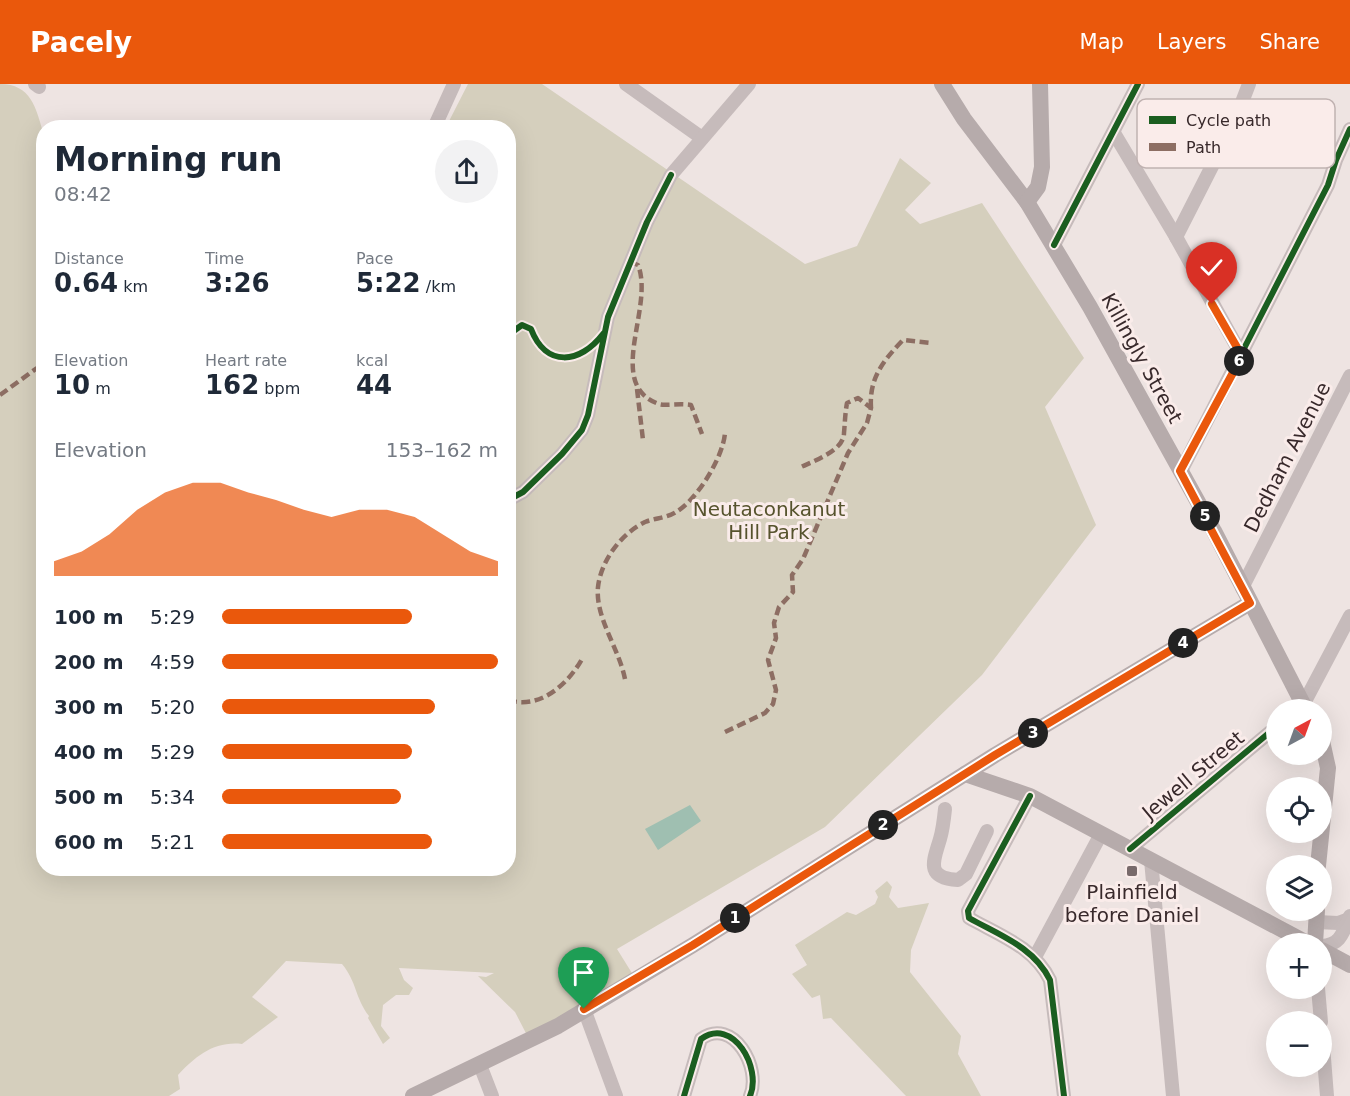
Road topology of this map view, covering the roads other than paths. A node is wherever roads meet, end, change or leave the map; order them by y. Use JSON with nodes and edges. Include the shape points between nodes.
{"nodes":[{"id":1,"x":454,"y":84,"type":"edge"},
{"id":2,"x":626,"y":84,"type":"edge"},
{"id":3,"x":749,"y":84,"type":"edge"},
{"id":4,"x":942,"y":84,"type":"edge"},
{"id":5,"x":1040,"y":84,"type":"edge"},
{"id":6,"x":1138,"y":84,"type":"edge"},
{"id":7,"x":1249,"y":84,"type":"edge"},
{"id":8,"x":1243,"y":99,"type":"edge"},
{"id":9,"x":438,"y":120,"type":"edge"},
{"id":10,"x":1350,"y":129,"type":"edge"},
{"id":11,"x":1114,"y":133,"type":"junction"},
{"id":12,"x":702,"y":138,"type":"junction"},
{"id":13,"x":1335,"y":163,"type":"edge"},
{"id":14,"x":1211,"y":168,"type":"edge"},
{"id":15,"x":1333,"y":168,"type":"edge"},
{"id":16,"x":1027,"y":202,"type":"junction"},
{"id":17,"x":1176,"y":237,"type":"junction"},
{"id":18,"x":1054,"y":245,"type":"junction"},
{"id":19,"x":1242,"y":356,"type":"junction"},
{"id":20,"x":1350,"y":376,"type":"edge"},
{"id":21,"x":1180,"y":471,"type":"junction"},
{"id":22,"x":516,"y":496,"type":"edge"},
{"id":23,"x":1246,"y":596,"type":"junction"},
{"id":24,"x":1350,"y":616,"type":"edge"},
{"id":25,"x":1298,"y":699,"type":"edge"},
{"id":26,"x":1307,"y":699,"type":"edge"},
{"id":27,"x":1266,"y":735,"type":"edge"},
{"id":28,"x":1327,"y":765,"type":"edge"},
{"id":29,"x":965,"y":774,"type":"junction"},
{"id":30,"x":1030,"y":796,"type":"junction"},
{"id":31,"x":945,"y":809,"type":"dead end"},
{"id":32,"x":987,"y":831,"type":"dead end"},
{"id":33,"x":1101,"y":834,"type":"junction"},
{"id":34,"x":1131,"y":849,"type":"junction"},
{"id":35,"x":1319,"y":855,"type":"edge"},
{"id":36,"x":1150,"y":860,"type":"junction"},
{"id":37,"x":1349,"y":917,"type":"edge"},
{"id":38,"x":1324,"y":921,"type":"edge"},
{"id":39,"x":1288,"y":933,"type":"edge"},
{"id":40,"x":1332,"y":945,"type":"edge"},
{"id":41,"x":1332,"y":954,"type":"edge"},
{"id":42,"x":1035,"y":957,"type":"junction"},
{"id":43,"x":1350,"y":965,"type":"edge"},
{"id":44,"x":584,"y":1009,"type":"junction"},
{"id":45,"x":480,"y":1065,"type":"junction"},
{"id":46,"x":1325,"y":1077,"type":"edge"},
{"id":47,"x":413,"y":1096,"type":"edge"},
{"id":48,"x":492,"y":1096,"type":"edge"},
{"id":49,"x":616,"y":1096,"type":"edge"},
{"id":50,"x":684,"y":1096,"type":"edge"},
{"id":51,"x":750,"y":1096,"type":"edge"},
{"id":52,"x":1064,"y":1096,"type":"edge"},
{"id":53,"x":1173,"y":1096,"type":"edge"},
{"id":54,"x":1327,"y":1096,"type":"edge"}],
"edges":[{"from":1,"to":9,"type":"street"},
{"from":2,"to":12,"type":"street"},
{"from":3,"to":12,"type":"street"},
{"from":4,"to":16,"type":"main road","name":"Killingly Street"},
{"from":5,"to":16,"type":"main road","via":[[1042,166],[1038,187]]},
{"from":6,"to":11,"type":"street"},
{"from":7,"to":8,"type":"street"},
{"from":10,"to":13,"type":"street"},
{"from":11,"to":17,"type":"street"},
{"from":11,"to":18,"type":"street"},
{"from":12,"to":22,"type":"street","via":[[664,186],[616,293],[582,429]]},
{"from":14,"to":17,"type":"street"},
{"from":15,"to":19,"type":"street"},
{"from":16,"to":18,"type":"main road","name":"Killingly Street"},
{"from":17,"to":19,"type":"street"},
{"from":18,"to":21,"type":"main road","name":"Killingly Street"},
{"from":19,"to":21,"type":"street"},
{"from":20,"to":23,"type":"street","name":"Dedham Avenue"},
{"from":21,"to":23,"type":"main road","name":"Killingly Street"},
{"from":23,"to":25,"type":"main road","name":"Killingly Street"},
{"from":23,"to":29,"type":"main road"},
{"from":24,"to":26,"type":"street"},
{"from":27,"to":34,"type":"street","name":"Jewell Street"},
{"from":28,"to":35,"type":"main road"},
{"from":29,"to":30,"type":"main road"},
{"from":29,"to":44,"type":"main road"},
{"from":30,"to":33,"type":"main road"},
{"from":30,"to":42,"type":"street","via":[[968,911],[969,918]]},
{"from":31,"to":32,"type":"street","via":[[932,859],[934,869],[944,878],[958,880],[966,874]]},
{"from":33,"to":34,"type":"main road"},
{"from":33,"to":42,"type":"street"},
{"from":34,"to":36,"type":"main road"},
{"from":36,"to":39,"type":"main road"},
{"from":36,"to":53,"type":"street"},
{"from":37,"to":38,"type":"street","via":[[1329,924]]},
{"from":37,"to":40,"type":"street","via":[[1340,939]]},
{"from":41,"to":43,"type":"main road"},
{"from":42,"to":52,"type":"street","via":[[1050,980]]},
{"from":44,"to":45,"type":"main road"},
{"from":44,"to":49,"type":"street"},
{"from":45,"to":47,"type":"main road"},
{"from":45,"to":48,"type":"street"},
{"from":46,"to":54,"type":"street"},
{"from":50,"to":51,"type":"street","via":[[701,1039],[716,1033],[727,1035],[746,1054],[754,1077]]}]}
